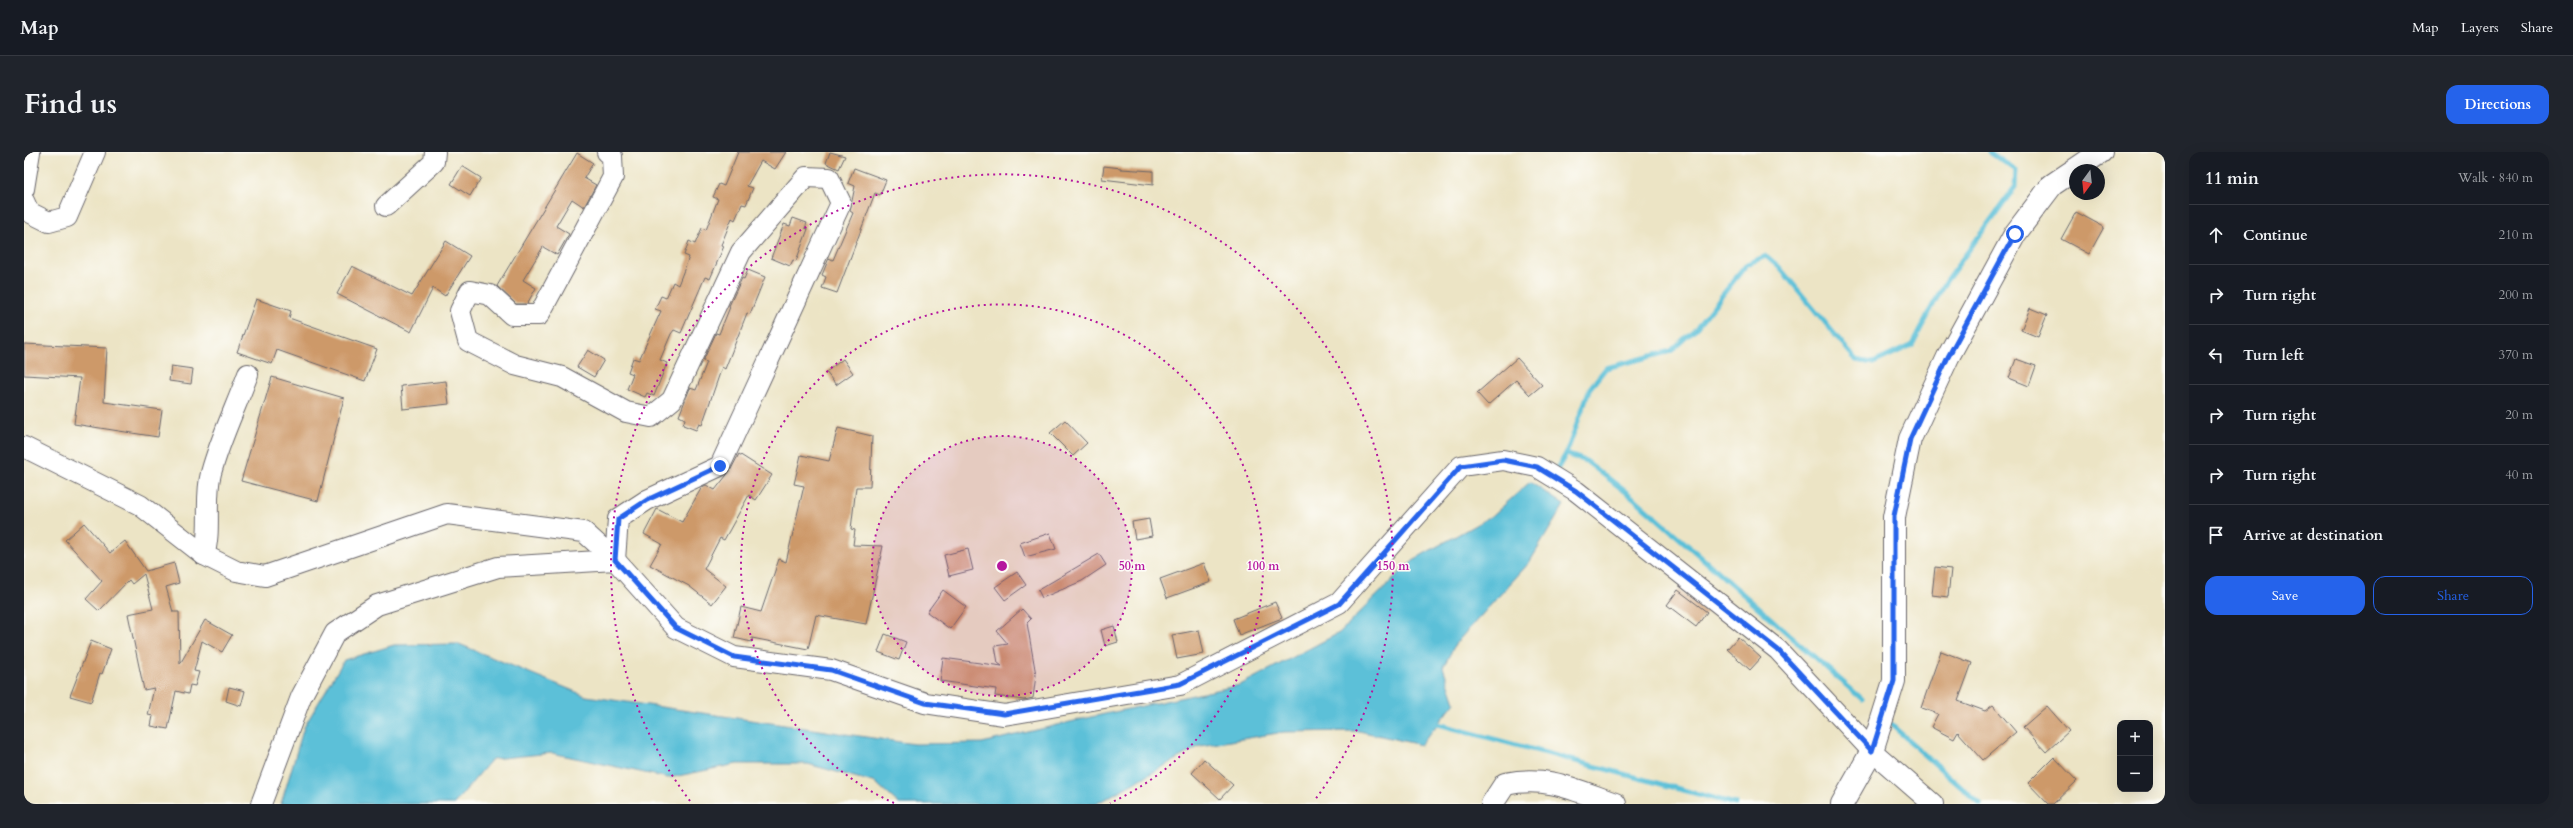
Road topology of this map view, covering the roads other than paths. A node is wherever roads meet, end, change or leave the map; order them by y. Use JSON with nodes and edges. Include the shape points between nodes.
{"nodes":[{"id":1,"x":30,"y":152,"type":"edge"},
{"id":2,"x":95,"y":152,"type":"edge"},
{"id":3,"x":435,"y":152,"type":"edge"},
{"id":4,"x":607,"y":152,"type":"edge"},
{"id":5,"x":2101,"y":152,"type":"edge"},
{"id":6,"x":24,"y":189,"type":"edge"},
{"id":7,"x":24,"y":201,"type":"edge"},
{"id":8,"x":386,"y":206,"type":"dead end"},
{"id":9,"x":248,"y":374,"type":"dead end"},
{"id":10,"x":24,"y":447,"type":"edge"},
{"id":11,"x":204,"y":555,"type":"junction"},
{"id":12,"x":615,"y":560,"type":"junction"},
{"id":13,"x":1872,"y":751,"type":"junction"},
{"id":14,"x":261,"y":804,"type":"edge"},
{"id":15,"x":1492,"y":804,"type":"edge"},
{"id":16,"x":1615,"y":804,"type":"edge"},
{"id":17,"x":1842,"y":804,"type":"edge"},
{"id":18,"x":1933,"y":804,"type":"edge"}],
"edges":[{"from":1,"to":6,"type":"street"},
{"from":2,"to":7,"type":"street","via":[[67,217],[48,222],[29,212]]},
{"from":3,"to":8,"type":"street","via":[[434,162]]},
{"from":4,"to":12,"type":"street","via":[[612,156],[613,177],[539,315],[512,315],[490,295],[470,291],[460,311],[468,341],[515,365],[562,377],[626,412],[651,417],[672,400],[741,252],[806,177],[829,178],[841,203],[720,466],[647,500],[618,519]]},
{"from":5,"to":13,"type":"main road","via":[[2052,185],[2015,234],[1948,357],[1910,439],[1894,516],[1894,681]]},
{"from":9,"to":11,"type":"street","via":[[211,473],[206,512],[208,544]]},
{"from":10,"to":11,"type":"street","via":[[140,505]]},
{"from":11,"to":12,"type":"street","via":[[236,571],[265,576],[447,514],[584,532]]},
{"from":12,"to":13,"type":"street","via":[[676,628],[734,657],[831,670],[925,703],[1004,714],[1180,684],[1339,604],[1461,466],[1503,460],[1537,467],[1576,491],[1754,631],[1778,650]]},
{"from":12,"to":14,"type":"street","via":[[498,567],[377,605],[335,633],[301,697]]},
{"from":13,"to":17,"type":"main road"},
{"from":13,"to":18,"type":"street"},
{"from":15,"to":16,"type":"main road","via":[[1505,784],[1528,779],[1560,784]]}]}
